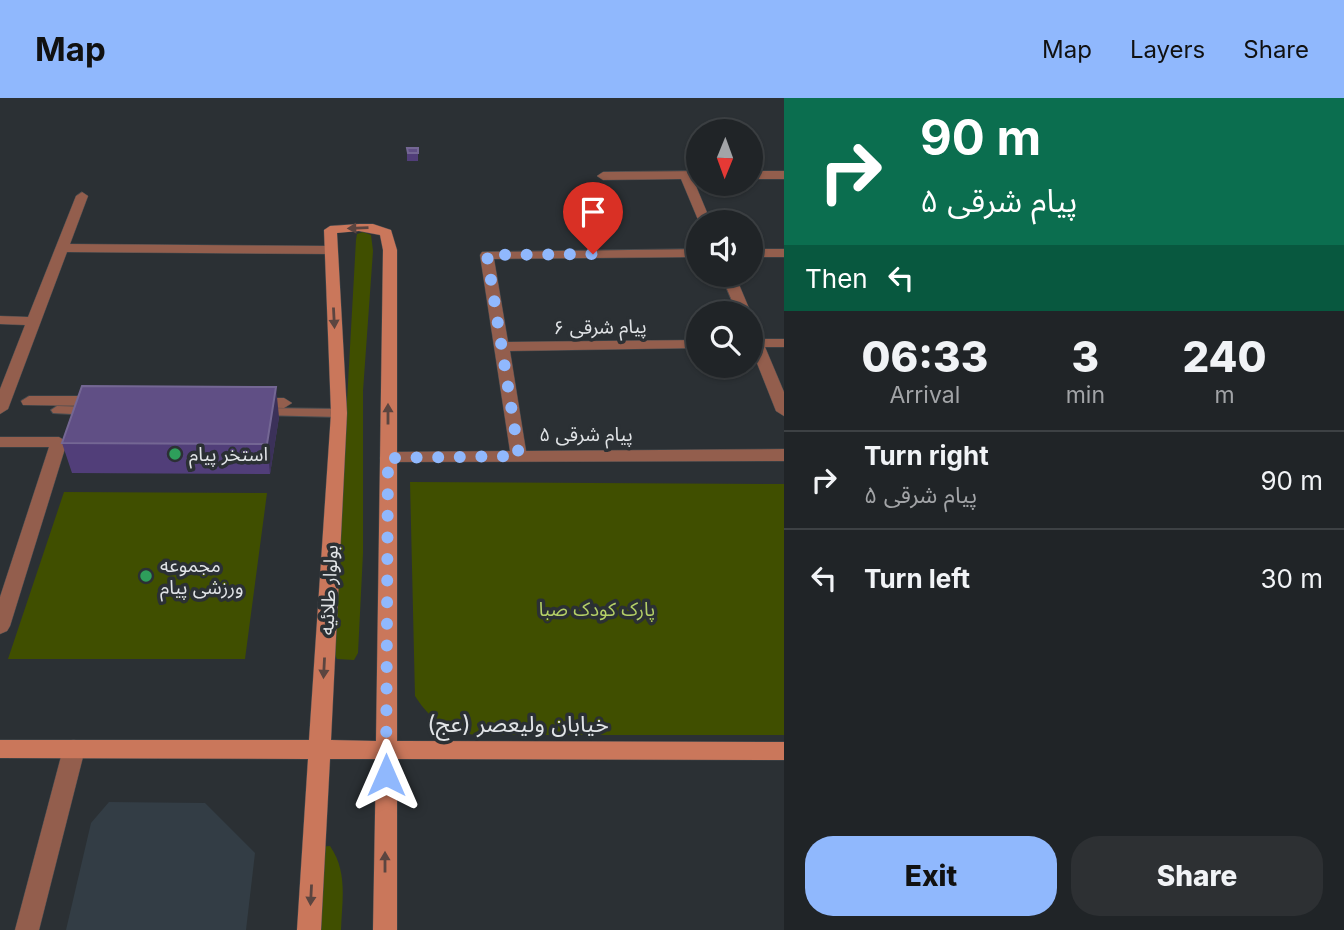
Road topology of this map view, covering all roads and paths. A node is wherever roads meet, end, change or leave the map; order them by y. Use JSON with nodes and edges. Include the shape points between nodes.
{"nodes":[{"id":1,"x":686,"y":175,"type":"edge"},
{"id":2,"x":763,"y":175,"type":"edge"},
{"id":3,"x":784,"y":175,"type":"edge"},
{"id":4,"x":603,"y":176,"type":"dead end"},
{"id":5,"x":82,"y":197,"type":"dead end"},
{"id":6,"x":62,"y":248,"type":"junction"},
{"id":7,"x":330,"y":250,"type":"junction"},
{"id":8,"x":686,"y":253,"type":"edge"},
{"id":9,"x":763,"y":253,"type":"edge"},
{"id":10,"x":784,"y":253,"type":"edge"},
{"id":11,"x":0,"y":320,"type":"edge"},
{"id":12,"x":34,"y":321,"type":"junction"},
{"id":13,"x":763,"y":340,"type":"edge"},
{"id":14,"x":784,"y":343,"type":"edge"},
{"id":15,"x":686,"y":344,"type":"edge"},
{"id":16,"x":502,"y":348,"type":"junction"},
{"id":17,"x":763,"y":362,"type":"edge"},
{"id":18,"x":29,"y":401,"type":"dead end"},
{"id":19,"x":111,"y":406,"type":"joint"},
{"id":20,"x":290,"y":406,"type":"joint"},
{"id":21,"x":234,"y":407,"type":"edge"},
{"id":22,"x":0,"y":409,"type":"edge"},
{"id":23,"x":57,"y":410,"type":"dead end"},
{"id":24,"x":784,"y":411,"type":"edge"},
{"id":25,"x":339,"y":412,"type":"junction"},
{"id":26,"x":0,"y":442,"type":"edge"},
{"id":27,"x":784,"y":454,"type":"edge"},
{"id":28,"x":519,"y":456,"type":"junction"},
{"id":29,"x":388,"y":458,"type":"junction"},
{"id":30,"x":8,"y":576,"type":"edge"},
{"id":31,"x":0,"y":626,"type":"edge"},
{"id":32,"x":0,"y":749,"type":"edge"},
{"id":33,"x":74,"y":749,"type":"junction"},
{"id":34,"x":319,"y":749,"type":"junction"},
{"id":35,"x":386,"y":749,"type":"junction"},
{"id":36,"x":784,"y":751,"type":"edge"},
{"id":37,"x":27,"y":930,"type":"edge"},
{"id":38,"x":309,"y":930,"type":"edge"},
{"id":39,"x":385,"y":930,"type":"edge"}],
"edges":[{"from":1,"to":4,"type":"street"},
{"from":2,"to":3,"type":"street"},
{"from":5,"to":6,"type":"street"},
{"from":6,"to":7,"type":"street"},
{"from":6,"to":12,"type":"street"},
{"from":7,"to":25,"type":"main road","name":"بولوار طلائیه","one_way":true},
{"from":29,"to":7,"type":"main road","one_way":true,"via":[[390,250],[386,233],[378,228],[330,230]]},
{"from":8,"to":16,"type":"street","via":[[487,255]]},
{"from":9,"to":10,"type":"street"},
{"from":11,"to":12,"type":"street"},
{"from":12,"to":22,"type":"street"},
{"from":13,"to":14,"type":"street"},
{"from":15,"to":16,"type":"street","name":"پیام شرقی ۶"},
{"from":16,"to":28,"type":"street"},
{"from":17,"to":24,"type":"street"},
{"from":18,"to":19,"type":"street"},
{"from":19,"to":23,"type":"lane"},
{"from":20,"to":21,"type":"street"},
{"from":20,"to":25,"type":"lane"},
{"from":25,"to":34,"type":"main road","name":"بولوار طلائیه","one_way":true},
{"from":26,"to":30,"type":"street","via":[[58,442]]},
{"from":27,"to":28,"type":"street","name":"پیام شرقی ۵"},
{"from":28,"to":29,"type":"street","name":"پیام شرقی ۵"},
{"from":29,"to":35,"type":"main road"},
{"from":30,"to":31,"type":"street"},
{"from":32,"to":33,"type":"main road","name":"خیابان ولیعصر (عج)"},
{"from":33,"to":34,"type":"main road","name":"خیابان ولیعصر (عج)"},
{"from":33,"to":37,"type":"street"},
{"from":34,"to":35,"type":"main road","name":"خیابان ولیعصر (عج)"},
{"from":34,"to":38,"type":"main road","name":"بولوار طلائیه","one_way":true},
{"from":35,"to":36,"type":"main road","name":"خیابان ولیعصر (عج)"},
{"from":39,"to":35,"type":"main road","one_way":true}]}
